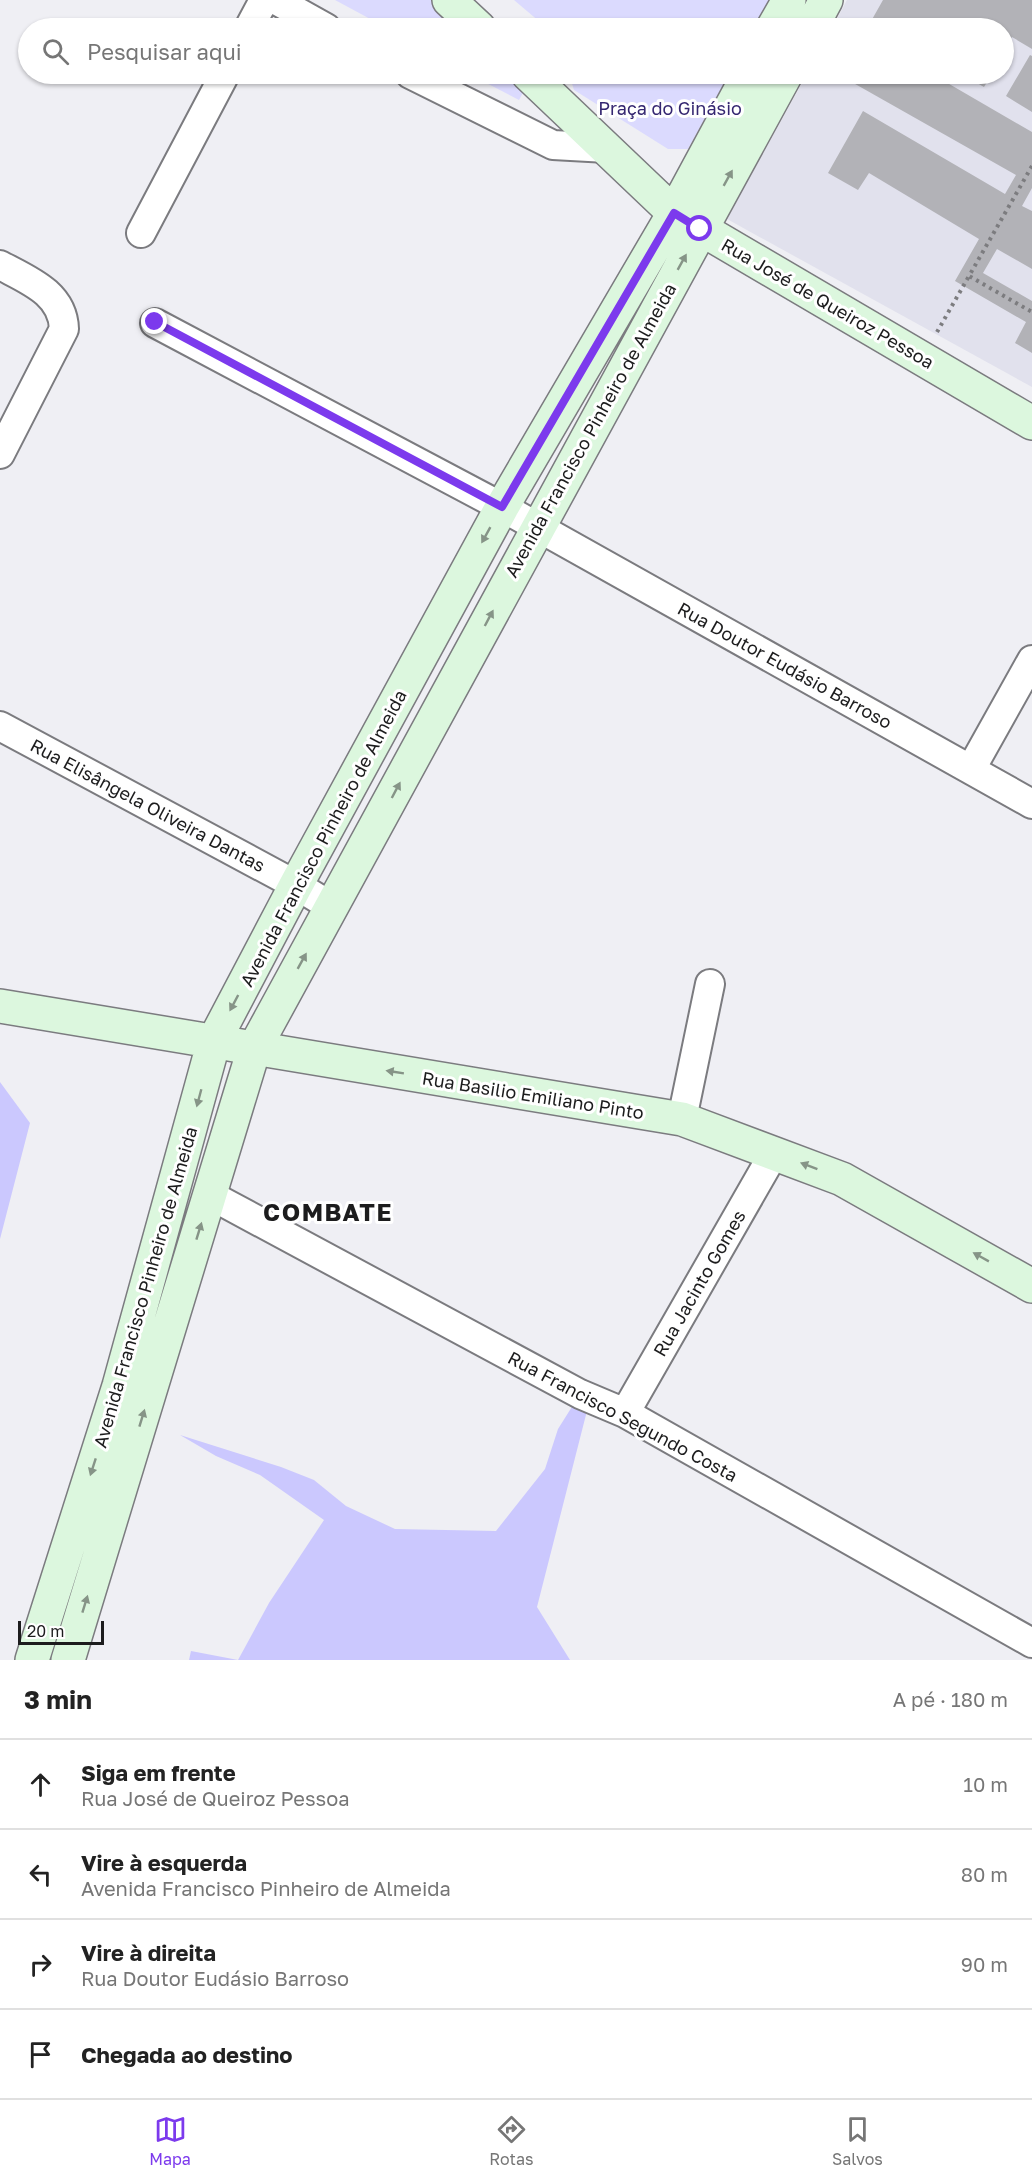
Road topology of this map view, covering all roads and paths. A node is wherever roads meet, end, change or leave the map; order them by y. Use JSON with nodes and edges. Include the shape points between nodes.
{"nodes":[{"id":1,"x":264,"y":0,"type":"edge"},
{"id":2,"x":276,"y":0,"type":"edge"},
{"id":3,"x":449,"y":0,"type":"edge"},
{"id":4,"x":789,"y":0,"type":"edge"},
{"id":5,"x":826,"y":0,"type":"edge"},
{"id":6,"x":254,"y":18,"type":"edge"},
{"id":7,"x":308,"y":18,"type":"edge"},
{"id":8,"x":468,"y":18,"type":"edge"},
{"id":9,"x":779,"y":18,"type":"edge"},
{"id":10,"x":816,"y":18,"type":"edge"},
{"id":11,"x":220,"y":84,"type":"edge"},
{"id":12,"x":430,"y":84,"type":"edge"},
{"id":13,"x":539,"y":84,"type":"edge"},
{"id":14,"x":745,"y":84,"type":"edge"},
{"id":15,"x":779,"y":84,"type":"edge"},
{"id":16,"x":607,"y":148,"type":"junction"},
{"id":17,"x":1032,"y":166,"type":"edge"},
{"id":18,"x":687,"y":221,"type":"junction"},
{"id":19,"x":141,"y":233,"type":"dead end"},
{"id":20,"x":0,"y":265,"type":"edge"},
{"id":21,"x":969,"y":276,"type":"junction"},
{"id":22,"x":1032,"y":312,"type":"edge"},
{"id":23,"x":155,"y":322,"type":"dead end"},
{"id":24,"x":936,"y":334,"type":"dead end"},
{"id":25,"x":1032,"y":423,"type":"edge"},
{"id":26,"x":0,"y":454,"type":"edge"},
{"id":27,"x":502,"y":507,"type":"junction"},
{"id":28,"x":538,"y":527,"type":"junction"},
{"id":29,"x":1032,"y":660,"type":"edge"},
{"id":30,"x":0,"y":726,"type":"edge"},
{"id":31,"x":971,"y":769,"type":"junction"},
{"id":32,"x":1032,"y":804,"type":"edge"},
{"id":33,"x":296,"y":885,"type":"junction"},
{"id":34,"x":332,"y":907,"type":"junction"},
{"id":35,"x":710,"y":984,"type":"dead end"},
{"id":36,"x":0,"y":1006,"type":"edge"},
{"id":37,"x":214,"y":1041,"type":"junction"},
{"id":38,"x":254,"y":1049,"type":"junction"},
{"id":39,"x":682,"y":1119,"type":"junction"},
{"id":40,"x":774,"y":1154,"type":"junction"},
{"id":41,"x":210,"y":1195,"type":"junction"},
{"id":42,"x":1032,"y":1286,"type":"edge"},
{"id":43,"x":144,"y":1296,"type":"junction"},
{"id":44,"x":176,"y":1307,"type":"junction"},
{"id":45,"x":625,"y":1413,"type":"junction"},
{"id":46,"x":1032,"y":1643,"type":"edge"},
{"id":47,"x":32,"y":1660,"type":"edge"},
{"id":48,"x":68,"y":1660,"type":"edge"}],
"edges":[{"from":1,"to":6,"type":"street"},
{"from":2,"to":7,"type":"street"},
{"from":3,"to":8,"type":"main road"},
{"from":4,"to":9,"type":"main road"},
{"from":5,"to":10,"type":"main road"},
{"from":11,"to":19,"type":"street"},
{"from":12,"to":16,"type":"street","via":[[553,145]]},
{"from":13,"to":16,"type":"main road","name":"Rua José de Queiroz Pessoa"},
{"from":14,"to":18,"type":"main road","name":"Avenida Francisco Pinheiro de Almeida"},
{"from":18,"to":15,"type":"main road","name":"Avenida Francisco Pinheiro de Almeida","one_way":true},
{"from":16,"to":18,"type":"main road","name":"Rua José de Queiroz Pessoa"},
{"from":17,"to":21,"type":"path"},
{"from":18,"to":25,"type":"main road","name":"Rua José de Queiroz Pessoa"},
{"from":18,"to":27,"type":"main road","name":"Avenida Francisco Pinheiro de Almeida"},
{"from":28,"to":18,"type":"main road","name":"Avenida Francisco Pinheiro de Almeida","one_way":true},
{"from":20,"to":26,"type":"street","via":[[40,287],[56,301],[64,317],[64,329]]},
{"from":21,"to":22,"type":"path"},
{"from":21,"to":24,"type":"path"},
{"from":23,"to":27,"type":"street"},
{"from":27,"to":28,"type":"street","name":"Rua Doutor Eudásio Barroso"},
{"from":27,"to":33,"type":"main road","name":"Avenida Francisco Pinheiro de Almeida","one_way":true},
{"from":28,"to":31,"type":"street","name":"Rua Doutor Eudásio Barroso"},
{"from":34,"to":28,"type":"main road","name":"Avenida Francisco Pinheiro de Almeida","one_way":true},
{"from":29,"to":31,"type":"street"},
{"from":30,"to":33,"type":"street","name":"Rua Elisângela Oliveira Dantas"},
{"from":31,"to":32,"type":"street","name":"Rua Doutor Eudásio Barroso"},
{"from":33,"to":34,"type":"street","name":"Rua Elisângela Oliveira Dantas"},
{"from":33,"to":37,"type":"main road","name":"Avenida Francisco Pinheiro de Almeida","one_way":true},
{"from":38,"to":34,"type":"main road","name":"Avenida Francisco Pinheiro de Almeida","one_way":true},
{"from":35,"to":39,"type":"street"},
{"from":36,"to":37,"type":"main road","name":"Rua Basilio Emiliano Pinto"},
{"from":37,"to":38,"type":"main road","name":"Rua Basilio Emiliano Pinto"},
{"from":37,"to":43,"type":"main road","name":"Avenida Francisco Pinheiro de Almeida","one_way":true},
{"from":39,"to":38,"type":"main road","name":"Rua Basilio Emiliano Pinto","one_way":true},
{"from":38,"to":41,"type":"main road","name":"Avenida Francisco Pinheiro de Almeida"},
{"from":39,"to":40,"type":"main road","name":"Rua Basilio Emiliano Pinto"},
{"from":42,"to":40,"type":"main road","name":"Rua Basilio Emiliano Pinto","one_way":true,"via":[[842,1179]]},
{"from":40,"to":45,"type":"street","name":"Rua Jacinto Gomes"},
{"from":44,"to":41,"type":"main road","name":"Avenida Francisco Pinheiro de Almeida","one_way":true},
{"from":41,"to":45,"type":"street","name":"Rua Francisco Segundo Costa","via":[[580,1394]]},
{"from":43,"to":44,"type":"main road"},
{"from":43,"to":47,"type":"main road","name":"Avenida Francisco Pinheiro de Almeida","one_way":true},
{"from":48,"to":44,"type":"main road","name":"Avenida Francisco Pinheiro de Almeida","one_way":true},
{"from":45,"to":46,"type":"street","name":"Rua Francisco Segundo Costa"}]}
